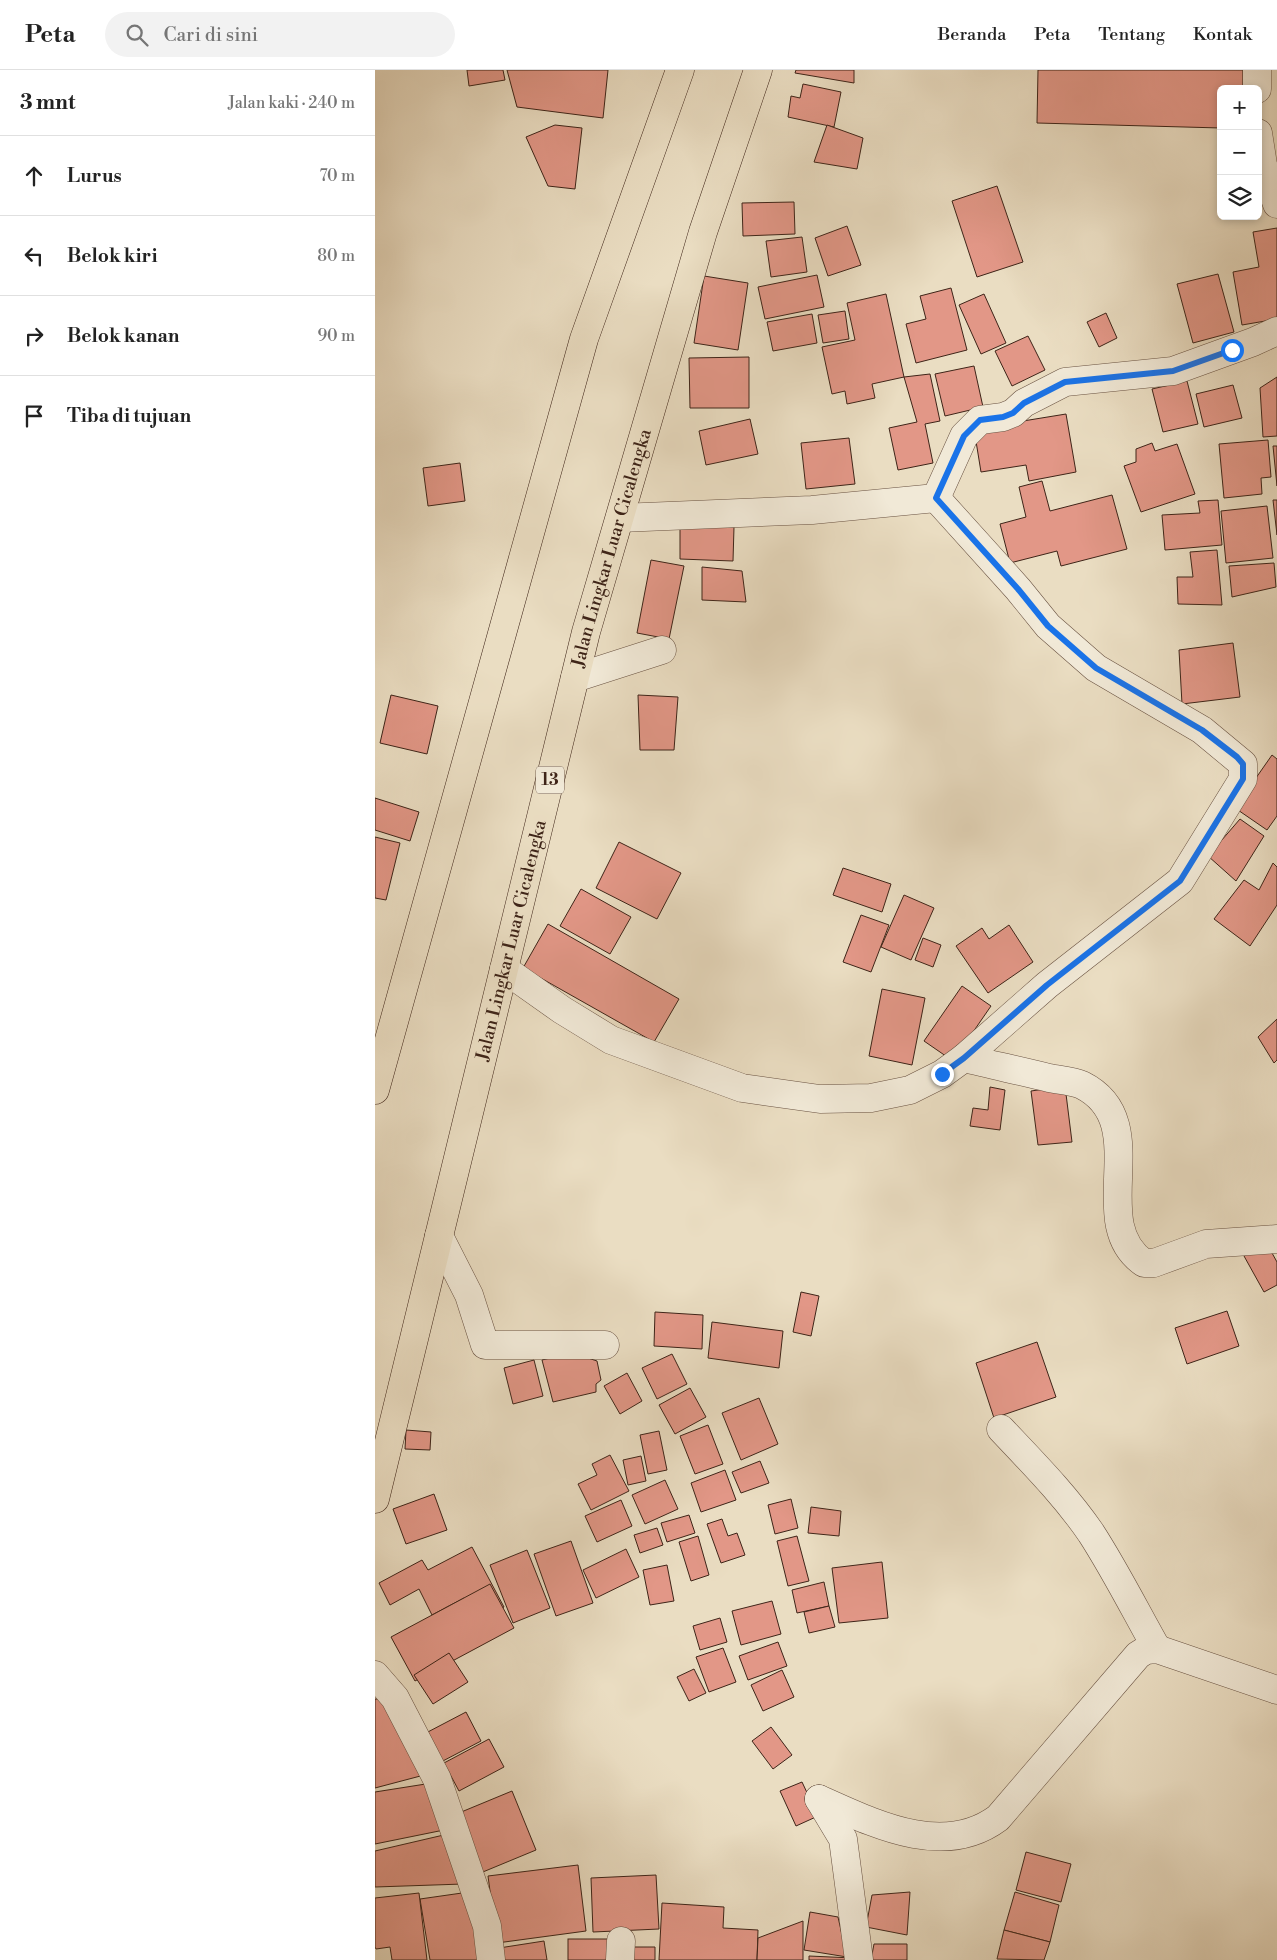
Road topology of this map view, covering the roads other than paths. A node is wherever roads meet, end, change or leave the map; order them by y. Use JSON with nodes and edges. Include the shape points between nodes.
{"nodes":[{"id":1,"x":680,"y":70,"type":"edge"},
{"id":2,"x":758,"y":70,"type":"edge"},
{"id":3,"x":1257,"y":70,"type":"edge"},
{"id":4,"x":1257,"y":85,"type":"edge"},
{"id":5,"x":1262,"y":159,"type":"edge"},
{"id":6,"x":1277,"y":204,"type":"edge"},
{"id":7,"x":1277,"y":331,"type":"edge"},
{"id":8,"x":936,"y":498,"type":"junction"},
{"id":9,"x":620,"y":518,"type":"junction"},
{"id":10,"x":662,"y":650,"type":"dead end"},
{"id":11,"x":575,"y":678,"type":"junction"},
{"id":12,"x":504,"y":969,"type":"junction"},
{"id":13,"x":964,"y":1058,"type":"junction"},
{"id":14,"x":375,"y":1090,"type":"edge"},
{"id":15,"x":439,"y":1236,"type":"junction"},
{"id":16,"x":1277,"y":1239,"type":"edge"},
{"id":17,"x":605,"y":1345,"type":"dead end"},
{"id":18,"x":1001,"y":1428,"type":"dead end"},
{"id":19,"x":375,"y":1499,"type":"edge"},
{"id":20,"x":1157,"y":1649,"type":"junction"},
{"id":21,"x":375,"y":1675,"type":"edge"},
{"id":22,"x":1277,"y":1690,"type":"edge"},
{"id":23,"x":491,"y":1960,"type":"edge"},
{"id":24,"x":859,"y":1960,"type":"edge"}],
"edges":[{"from":1,"to":14,"type":"highway","via":[[584,338]]},
{"from":2,"to":9,"type":"highway","name":"Jalan Lingkar Luar Cicalengka","number":"13","via":[[703,232]]},
{"from":3,"to":4,"type":"street"},
{"from":5,"to":6,"type":"street"},
{"from":7,"to":8,"type":"street","via":[[1173,371],[1065,382],[1024,403],[1013,413],[980,420],[964,436]]},
{"from":8,"to":9,"type":"street","via":[[812,510]]},
{"from":8,"to":13,"type":"street","via":[[1048,626],[1096,668],[1202,730],[1237,757],[1245,771],[1180,881],[1047,985]]},
{"from":9,"to":11,"type":"highway","name":"Jalan Lingkar Luar Cicalengka","number":"13"},
{"from":10,"to":11,"type":"street"},
{"from":11,"to":12,"type":"highway","name":"Jalan Lingkar Luar Cicalengka","number":"13"},
{"from":12,"to":13,"type":"street","via":[[611,1040],[742,1088],[820,1099],[871,1098],[910,1090],[942,1074]]},
{"from":12,"to":15,"type":"highway","name":"Jalan Lingkar Luar Cicalengka","number":"13"},
{"from":13,"to":16,"type":"street","via":[[1082,1085],[1101,1098],[1118,1129],[1119,1218],[1123,1234],[1130,1250],[1144,1264],[1206,1244]]},
{"from":15,"to":17,"type":"street","via":[[469,1295],[485,1345]]},
{"from":15,"to":19,"type":"highway","name":"Jalan Lingkar Luar Cicalengka","number":"13"},
{"from":18,"to":20,"type":"street","via":[[1090,1532]]},
{"from":20,"to":22,"type":"street"},
{"from":20,"to":24,"type":"street","via":[[1138,1655],[998,1818],[985,1828],[969,1834],[923,1835],[889,1829],[819,1799],[843,1839]]},
{"from":21,"to":23,"type":"street","via":[[395,1698],[437,1779],[487,1926]]}]}
